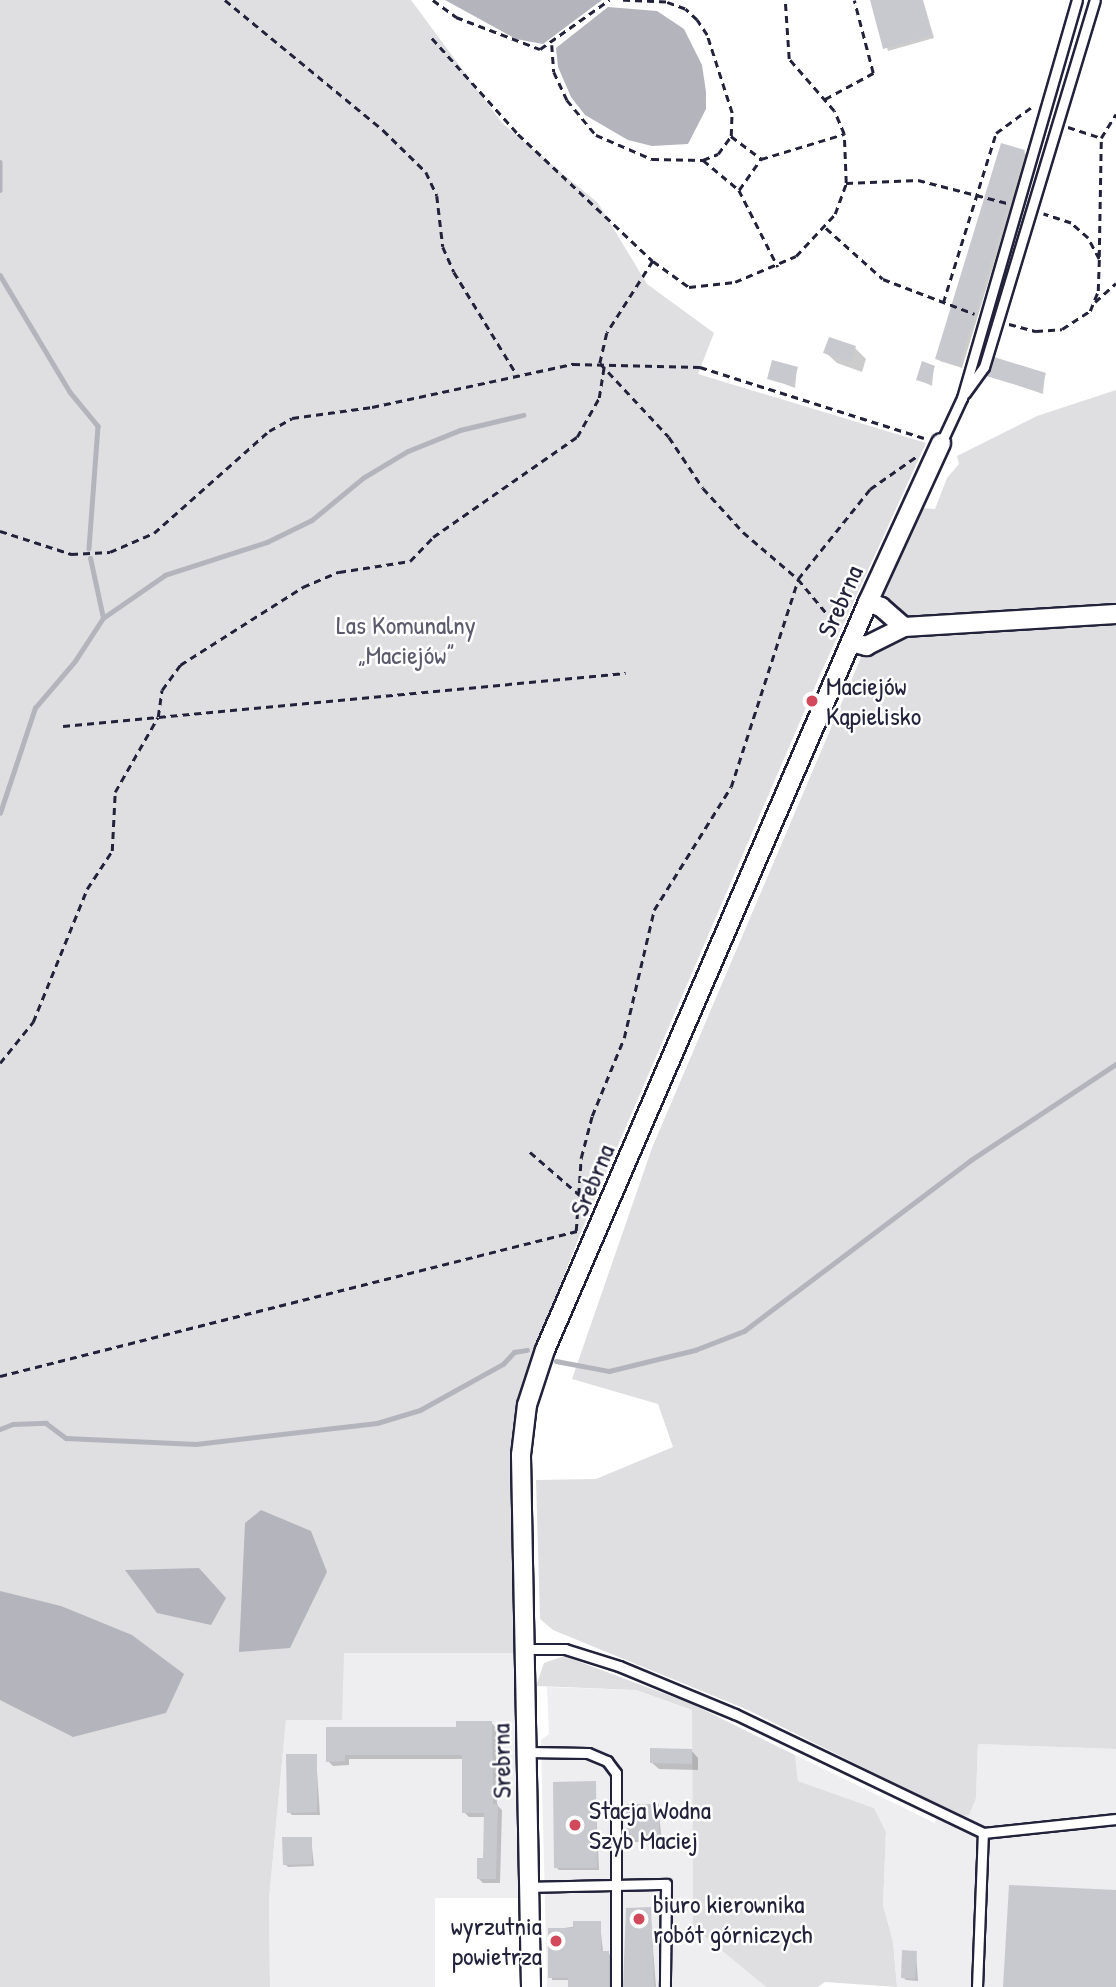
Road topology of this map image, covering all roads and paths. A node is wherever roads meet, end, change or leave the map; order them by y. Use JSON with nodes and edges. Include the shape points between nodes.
{"nodes":[{"id":1,"x":225,"y":0,"type":"edge"},
{"id":2,"x":433,"y":0,"type":"edge"},
{"id":3,"x":609,"y":0,"type":"edge"},
{"id":4,"x":619,"y":0,"type":"edge"},
{"id":5,"x":785,"y":0,"type":"edge"},
{"id":6,"x":854,"y":0,"type":"edge"},
{"id":7,"x":1077,"y":0,"type":"edge"},
{"id":8,"x":1095,"y":0,"type":"edge"},
{"id":9,"x":432,"y":38,"type":"dead end"},
{"id":10,"x":552,"y":45,"type":"junction"},
{"id":11,"x":1049,"y":95,"type":"junction"},
{"id":12,"x":825,"y":99,"type":"junction"},
{"id":13,"x":1116,"y":114,"type":"edge"},
{"id":14,"x":1058,"y":123,"type":"junction"},
{"id":15,"x":844,"y":134,"type":"junction"},
{"id":16,"x":730,"y":136,"type":"junction"},
{"id":17,"x":1101,"y":138,"type":"junction"},
{"id":18,"x":761,"y":159,"type":"junction"},
{"id":19,"x":703,"y":160,"type":"junction"},
{"id":20,"x":846,"y":183,"type":"junction"},
{"id":21,"x":739,"y":190,"type":"junction"},
{"id":22,"x":977,"y":194,"type":"junction"},
{"id":23,"x":1016,"y":206,"type":"junction"},
{"id":24,"x":1099,"y":259,"type":"dead end"},
{"id":25,"x":653,"y":261,"type":"junction"},
{"id":26,"x":778,"y":267,"type":"junction"},
{"id":27,"x":1116,"y":283,"type":"edge"},
{"id":28,"x":943,"y":303,"type":"dead end"},
{"id":29,"x":1093,"y":305,"type":"dead end"},
{"id":30,"x":602,"y":365,"type":"junction"},
{"id":31,"x":516,"y":373,"type":"junction"},
{"id":32,"x":962,"y":398,"type":"junction"},
{"id":33,"x":939,"y":443,"type":"junction"},
{"id":34,"x":0,"y":531,"type":"edge"},
{"id":35,"x":798,"y":579,"type":"junction"},
{"id":36,"x":868,"y":602,"type":"junction"},
{"id":37,"x":1116,"y":614,"type":"edge"},
{"id":38,"x":904,"y":627,"type":"junction"},
{"id":39,"x":851,"y":642,"type":"junction"},
{"id":40,"x":626,"y":673,"type":"dead end"},
{"id":41,"x":158,"y":717,"type":"junction"},
{"id":42,"x":63,"y":726,"type":"dead end"},
{"id":43,"x":0,"y":1063,"type":"edge"},
{"id":44,"x":530,"y":1152,"type":"dead end"},
{"id":45,"x":579,"y":1193,"type":"junction"},
{"id":46,"x":604,"y":1219,"type":"junction"},
{"id":47,"x":576,"y":1231,"type":"junction"},
{"id":48,"x":595,"y":1239,"type":"junction"},
{"id":49,"x":0,"y":1376,"type":"edge"},
{"id":50,"x":525,"y":1648,"type":"junction"},
{"id":51,"x":527,"y":1752,"type":"junction"},
{"id":52,"x":1116,"y":1819,"type":"edge"},
{"id":53,"x":983,"y":1833,"type":"junction"},
{"id":54,"x":616,"y":1885,"type":"junction"},
{"id":55,"x":529,"y":1886,"type":"junction"},
{"id":56,"x":531,"y":1987,"type":"edge"},
{"id":57,"x":616,"y":1987,"type":"edge"},
{"id":58,"x":665,"y":1987,"type":"edge"},
{"id":59,"x":977,"y":1987,"type":"edge"}],
"edges":[{"from":1,"to":31,"type":"path","via":[[383,130],[426,172],[437,196],[443,247],[454,272],[505,348]]},
{"from":2,"to":10,"type":"path","via":[[456,17],[528,48]]},
{"from":3,"to":10,"type":"path"},
{"from":4,"to":16,"type":"path","via":[[666,2],[697,20],[732,113]]},
{"from":5,"to":12,"type":"path","via":[[789,59]]},
{"from":6,"to":12,"type":"path","via":[[873,73]]},
{"from":7,"to":11,"type":"lane"},
{"from":8,"to":14,"type":"lane"},
{"from":9,"to":25,"type":"path","via":[[518,134]]},
{"from":10,"to":19,"type":"path","via":[[554,72],[567,100],[596,135],[652,159]]},
{"from":11,"to":22,"type":"path","via":[[996,133]]},
{"from":11,"to":23,"type":"lane"},
{"from":12,"to":15,"type":"path"},
{"from":13,"to":17,"type":"path"},
{"from":14,"to":17,"type":"path"},
{"from":14,"to":32,"type":"lane","via":[[984,367]]},
{"from":15,"to":18,"type":"path"},
{"from":15,"to":20,"type":"path"},
{"from":16,"to":18,"type":"path"},
{"from":16,"to":19,"type":"path","via":[[718,154]]},
{"from":17,"to":24,"type":"path"},
{"from":18,"to":21,"type":"path"},
{"from":19,"to":21,"type":"path"},
{"from":20,"to":22,"type":"path","via":[[918,180]]},
{"from":20,"to":26,"type":"path","via":[[826,229]]},
{"from":21,"to":26,"type":"path"},
{"from":22,"to":23,"type":"path"},
{"from":22,"to":28,"type":"path"},
{"from":23,"to":32,"type":"lane"},
{"from":25,"to":26,"type":"path","via":[[678,282],[702,289]]},
{"from":25,"to":30,"type":"path","via":[[607,334]]},
{"from":27,"to":29,"type":"path"},
{"from":30,"to":31,"type":"path"},
{"from":30,"to":33,"type":"path","via":[[700,367]]},
{"from":30,"to":35,"type":"path","via":[[669,438],[703,488],[743,532]]},
{"from":30,"to":41,"type":"path","via":[[599,398],[577,438],[433,537],[410,561],[339,572],[303,587],[180,665],[162,690]]},
{"from":31,"to":34,"type":"path","via":[[372,407],[292,418],[269,431],[154,533],[110,552],[71,554]]},
{"from":32,"to":33,"type":"lane"},
{"from":33,"to":35,"type":"path","via":[[870,489]]},
{"from":33,"to":36,"type":"street","name":"Srebrna"},
{"from":35,"to":39,"type":"path"},
{"from":35,"to":45,"type":"path","via":[[731,787],[653,910],[624,1038],[592,1116],[581,1158]]},
{"from":36,"to":38,"type":"street"},
{"from":36,"to":39,"type":"street","name":"Srebrna"},
{"from":37,"to":38,"type":"street"},
{"from":38,"to":39,"type":"street","via":[[866,646]]},
{"from":39,"to":46,"type":"street","name":"Srebrna"},
{"from":40,"to":41,"type":"path"},
{"from":41,"to":42,"type":"path"},
{"from":41,"to":43,"type":"path","via":[[115,792],[113,851],[75,913],[33,1022]]},
{"from":44,"to":45,"type":"path"},
{"from":45,"to":46,"type":"path"},
{"from":45,"to":47,"type":"path"},
{"from":46,"to":48,"type":"street","name":"Srebrna"},
{"from":47,"to":48,"type":"path"},
{"from":47,"to":49,"type":"path"},
{"from":48,"to":50,"type":"street","name":"Srebrna","via":[[545,1350],[527,1405],[521,1455]]},
{"from":50,"to":51,"type":"street","name":"Srebrna"},
{"from":50,"to":53,"type":"lane","via":[[565,1649],[619,1666],[735,1713]]},
{"from":51,"to":54,"type":"lane","via":[[588,1753],[613,1766]]},
{"from":51,"to":55,"type":"street","name":"Srebrna"},
{"from":52,"to":53,"type":"lane"},
{"from":53,"to":59,"type":"lane"},
{"from":54,"to":55,"type":"lane"},
{"from":54,"to":57,"type":"lane"},
{"from":54,"to":58,"type":"lane","via":[[666,1885]]},
{"from":55,"to":56,"type":"street","name":"Srebrna"}]}
